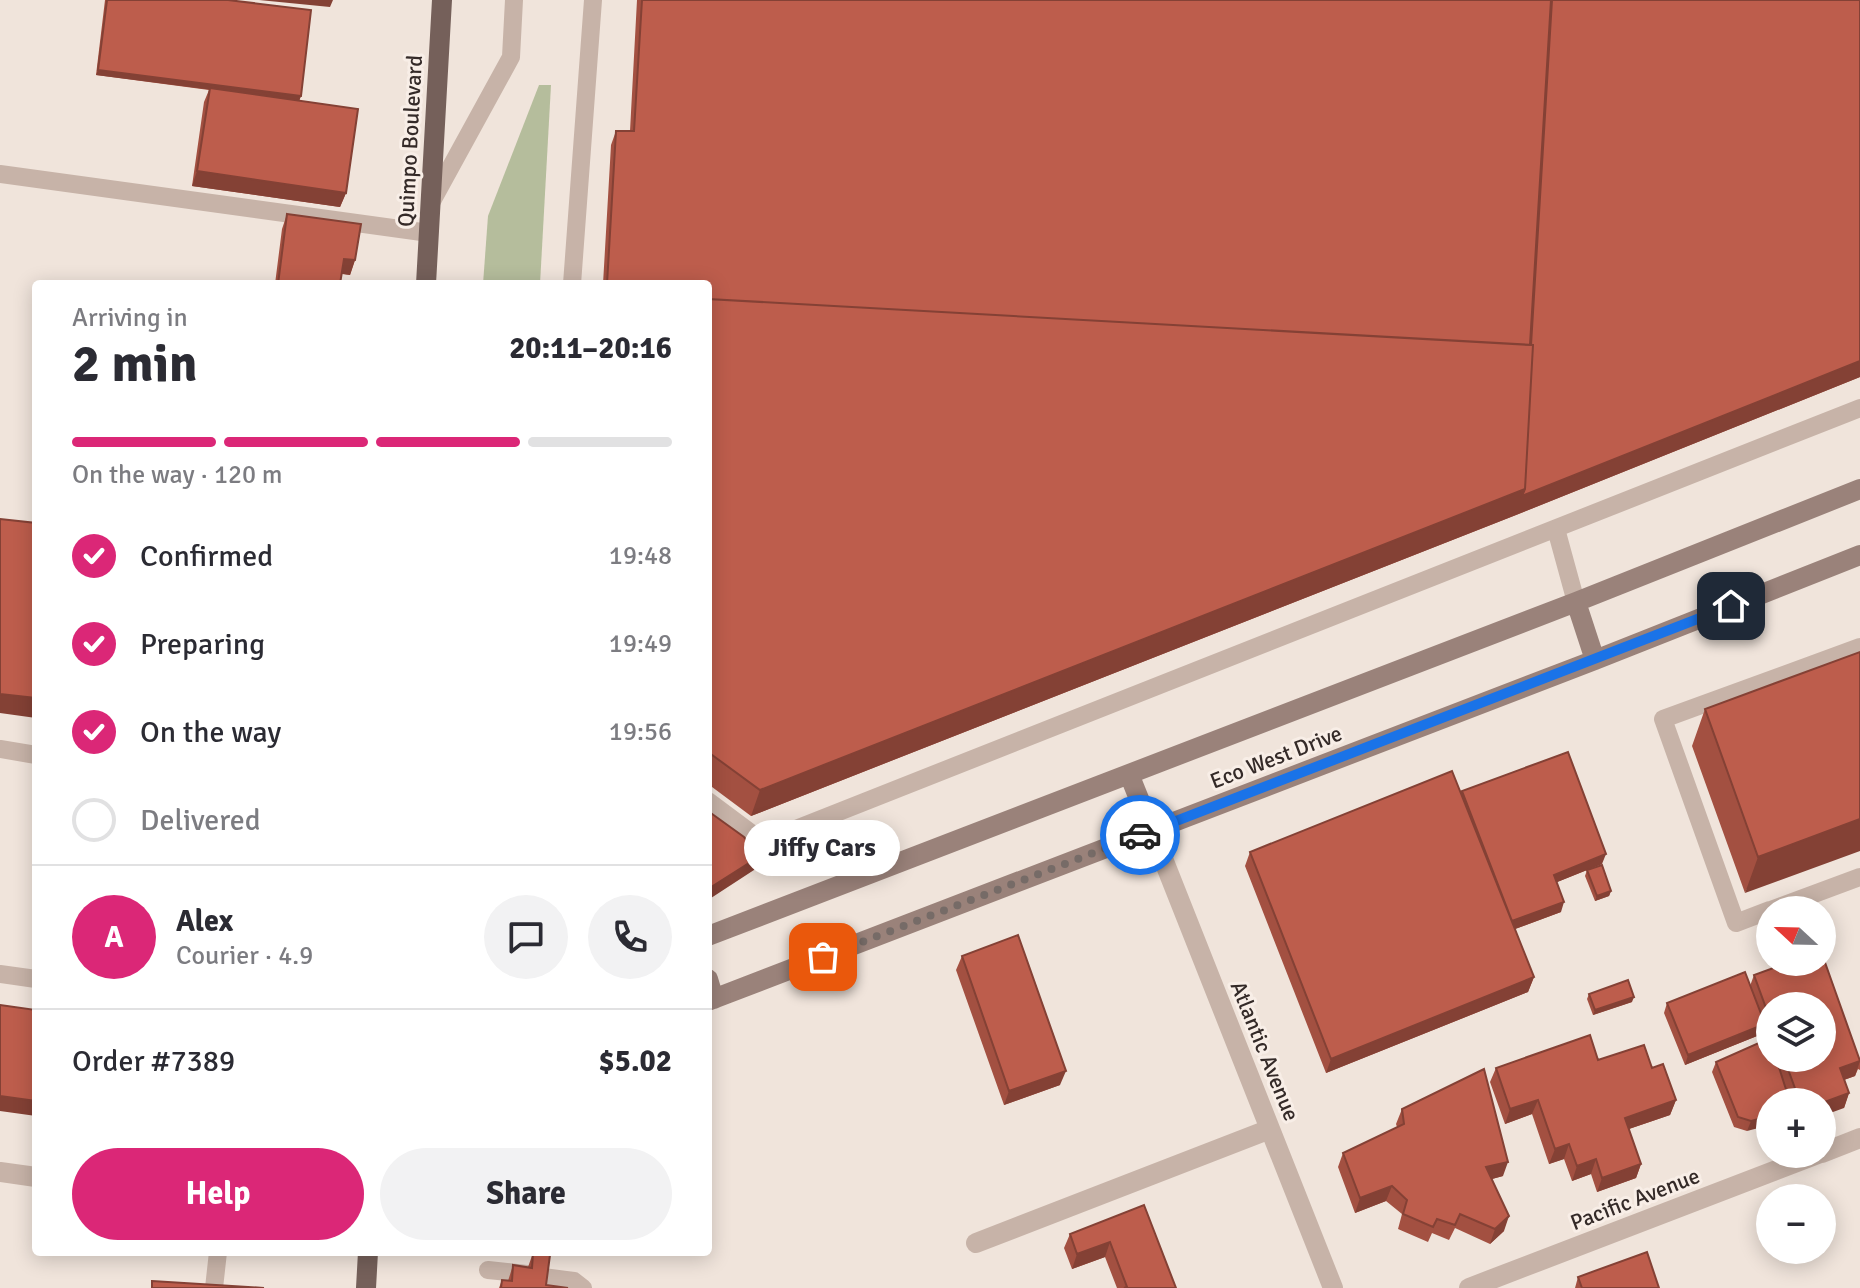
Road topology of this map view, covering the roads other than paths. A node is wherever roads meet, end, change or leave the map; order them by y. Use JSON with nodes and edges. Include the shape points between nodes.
{"nodes":[{"id":1,"x":442,"y":0,"type":"edge"},
{"id":2,"x":514,"y":0,"type":"edge"},
{"id":3,"x":593,"y":0,"type":"edge"},
{"id":4,"x":0,"y":174,"type":"edge"},
{"id":5,"x":431,"y":203,"type":"junction"},
{"id":6,"x":429,"y":233,"type":"junction"},
{"id":7,"x":426,"y":280,"type":"edge"},
{"id":8,"x":572,"y":280,"type":"edge"},
{"id":9,"x":1860,"y":408,"type":"edge"},
{"id":10,"x":1860,"y":489,"type":"edge"},
{"id":11,"x":1556,"y":529,"type":"junction"},
{"id":12,"x":1860,"y":555,"type":"edge"},
{"id":13,"x":1576,"y":602,"type":"junction"},
{"id":14,"x":1860,"y":647,"type":"edge"},
{"id":15,"x":1595,"y":660,"type":"junction"},
{"id":16,"x":0,"y":749,"type":"edge"},
{"id":17,"x":32,"y":754,"type":"edge"},
{"id":18,"x":1129,"y":774,"type":"junction"},
{"id":19,"x":712,"y":804,"type":"edge"},
{"id":20,"x":1152,"y":831,"type":"junction"},
{"id":21,"x":1860,"y":877,"type":"edge"},
{"id":22,"x":1808,"y":896,"type":"edge"},
{"id":23,"x":1756,"y":915,"type":"edge"},
{"id":24,"x":712,"y":934,"type":"edge"},
{"id":25,"x":0,"y":974,"type":"edge"},
{"id":26,"x":32,"y":978,"type":"edge"},
{"id":27,"x":712,"y":992,"type":"edge"},
{"id":28,"x":1270,"y":1129,"type":"junction"},
{"id":29,"x":1860,"y":1138,"type":"edge"},
{"id":30,"x":1836,"y":1147,"type":"edge"},
{"id":31,"x":1781,"y":1168,"type":"edge"},
{"id":32,"x":0,"y":1172,"type":"edge"},
{"id":33,"x":32,"y":1176,"type":"edge"},
{"id":34,"x":976,"y":1243,"type":"dead end"},
{"id":35,"x":218,"y":1256,"type":"edge"},
{"id":36,"x":368,"y":1256,"type":"edge"},
{"id":37,"x":488,"y":1270,"type":"dead end"},
{"id":38,"x":214,"y":1288,"type":"edge"},
{"id":39,"x":366,"y":1288,"type":"edge"},
{"id":40,"x":583,"y":1288,"type":"edge"},
{"id":41,"x":1333,"y":1288,"type":"edge"},
{"id":42,"x":1469,"y":1288,"type":"edge"}],
"edges":[{"from":1,"to":5,"type":"main road","name":"Quimpo Boulevard"},
{"from":2,"to":5,"type":"lane","via":[[511,57]]},
{"from":3,"to":8,"type":"lane"},
{"from":4,"to":6,"type":"lane"},
{"from":5,"to":6,"type":"main road","name":"Quimpo Boulevard"},
{"from":6,"to":7,"type":"main road","name":"Quimpo Boulevard"},
{"from":9,"to":11,"type":"lane"},
{"from":10,"to":13,"type":"street","name":"Eco West Drive"},
{"from":11,"to":13,"type":"lane"},
{"from":11,"to":19,"type":"lane","via":[[763,842]]},
{"from":12,"to":15,"type":"street","name":"Eco West Drive"},
{"from":13,"to":15,"type":"street"},
{"from":13,"to":18,"type":"street","name":"Eco West Drive"},
{"from":14,"to":23,"type":"lane","via":[[1663,719],[1736,923]]},
{"from":15,"to":20,"type":"street","name":"Eco West Drive"},
{"from":16,"to":17,"type":"lane"},
{"from":18,"to":20,"type":"street"},
{"from":18,"to":24,"type":"street","name":"Eco West Drive"},
{"from":20,"to":27,"type":"street","name":"Eco West Drive"},
{"from":20,"to":28,"type":"street","name":"Atlantic Avenue"},
{"from":21,"to":22,"type":"lane"},
{"from":25,"to":26,"type":"lane"},
{"from":28,"to":34,"type":"street"},
{"from":28,"to":41,"type":"street","name":"Atlantic Avenue"},
{"from":29,"to":30,"type":"street","name":"Pacific Avenue"},
{"from":31,"to":42,"type":"street","name":"Pacific Avenue"},
{"from":32,"to":33,"type":"street"},
{"from":35,"to":38,"type":"lane"},
{"from":36,"to":39,"type":"main road"},
{"from":37,"to":40,"type":"lane","via":[[574,1281]]}]}
